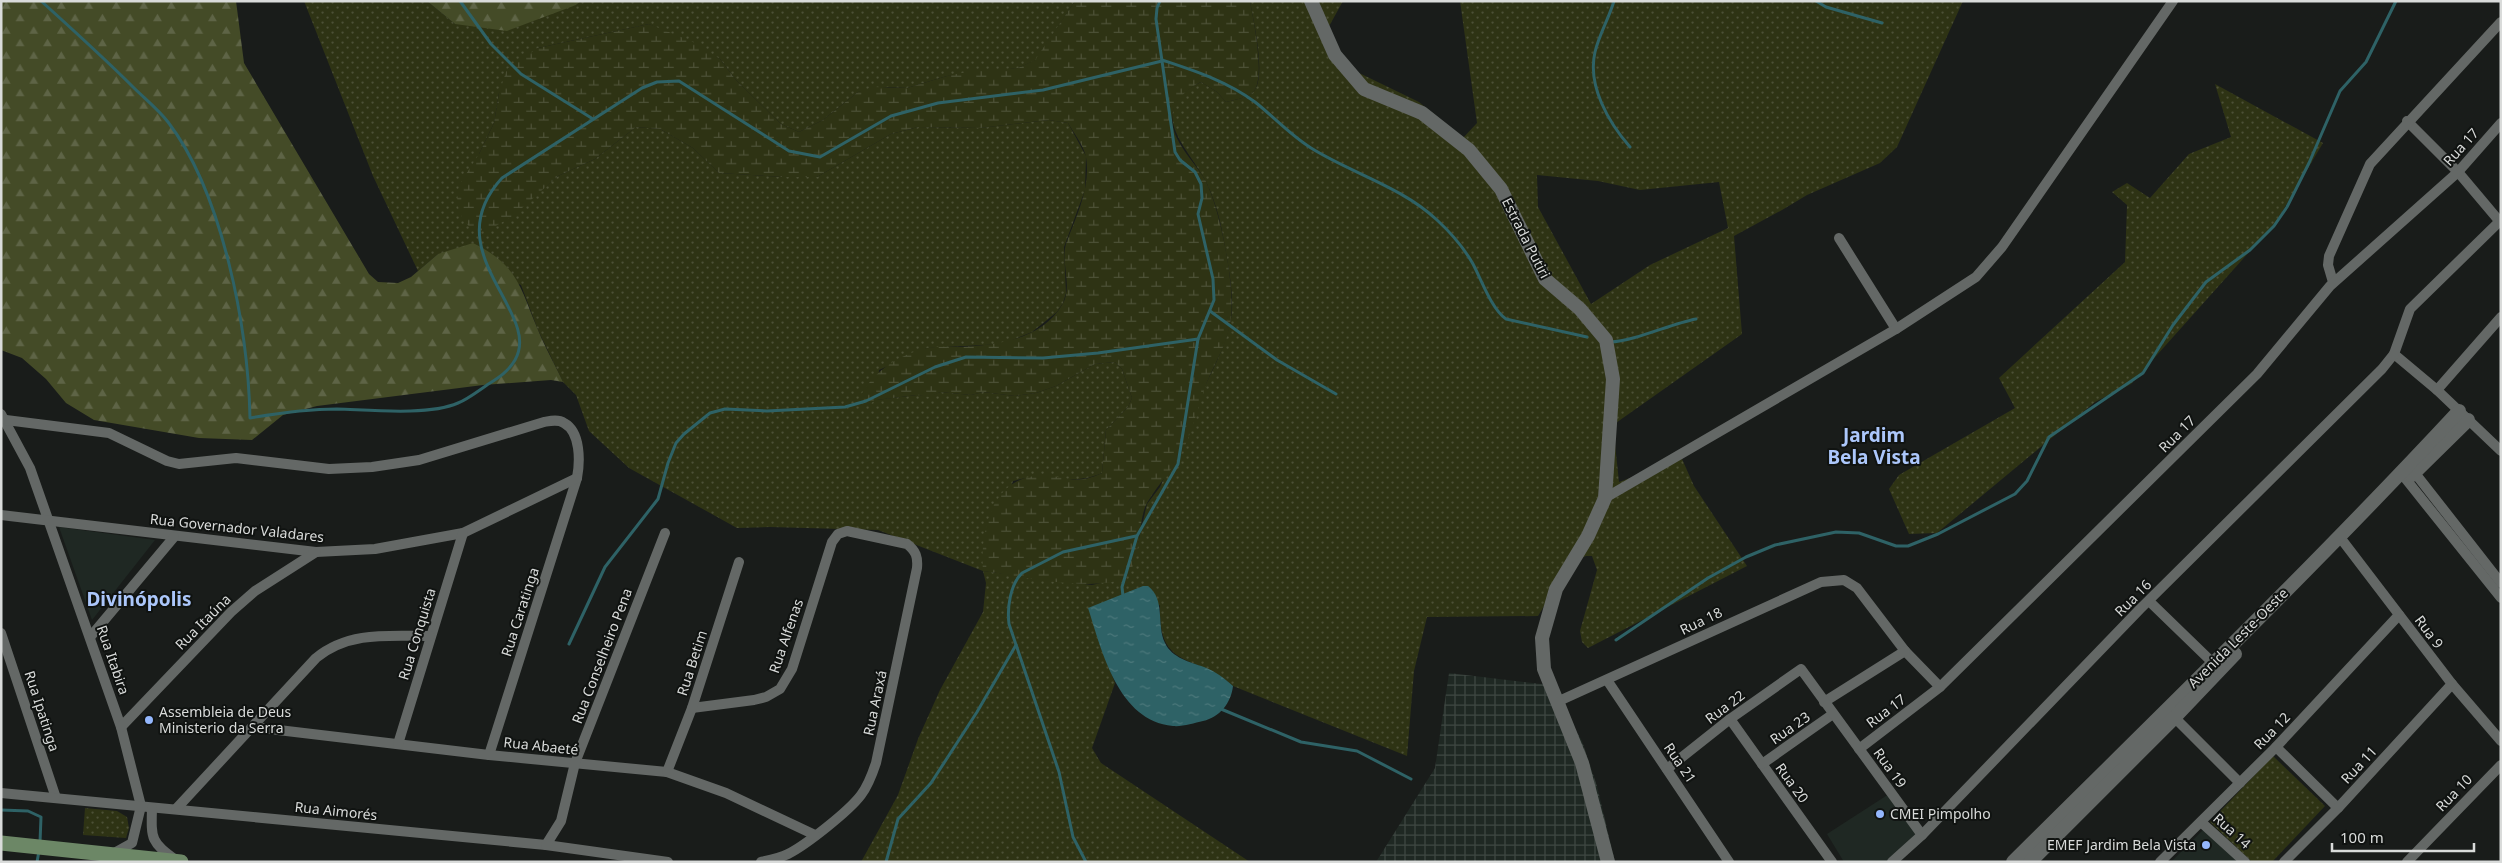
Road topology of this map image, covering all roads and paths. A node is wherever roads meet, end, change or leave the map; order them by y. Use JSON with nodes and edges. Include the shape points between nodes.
{"nodes":[{"id":1,"x":1311,"y":1,"type":"edge"},
{"id":2,"x":2173,"y":1,"type":"edge"},
{"id":3,"x":2501,"y":22,"type":"edge"},
{"id":4,"x":2407,"y":121,"type":"junction"},
{"id":5,"x":2501,"y":123,"type":"edge"},
{"id":6,"x":2458,"y":172,"type":"junction"},
{"id":7,"x":2500,"y":222,"type":"edge"},
{"id":8,"x":1839,"y":238,"type":"dead end"},
{"id":9,"x":2334,"y":282,"type":"junction"},
{"id":10,"x":2501,"y":317,"type":"edge"},
{"id":11,"x":1896,"y":329,"type":"junction"},
{"id":12,"x":2394,"y":354,"type":"junction"},
{"id":13,"x":2436,"y":390,"type":"junction"},
{"id":14,"x":2463,"y":416,"type":"junction"},
{"id":15,"x":4,"y":417,"type":"edge"},
{"id":16,"x":2500,"y":448,"type":"edge"},
{"id":17,"x":2408,"y":473,"type":"junction"},
{"id":18,"x":577,"y":478,"type":"junction"},
{"id":19,"x":1605,"y":498,"type":"junction"},
{"id":20,"x":1,"y":515,"type":"edge"},
{"id":21,"x":50,"y":519,"type":"junction"},
{"id":22,"x":463,"y":533,"type":"junction"},
{"id":23,"x":665,"y":533,"type":"dead end"},
{"id":24,"x":174,"y":537,"type":"junction"},
{"id":25,"x":2342,"y":539,"type":"junction"},
{"id":26,"x":316,"y":552,"type":"junction"},
{"id":27,"x":916,"y":553,"type":"joint"},
{"id":28,"x":739,"y":562,"type":"dead end"},
{"id":29,"x":2501,"y":583,"type":"edge"},
{"id":30,"x":2501,"y":598,"type":"edge"},
{"id":31,"x":2149,"y":601,"type":"junction"},
{"id":32,"x":2399,"y":615,"type":"junction"},
{"id":33,"x":1,"y":633,"type":"edge"},
{"id":34,"x":90,"y":636,"type":"junction"},
{"id":35,"x":430,"y":636,"type":"junction"},
{"id":36,"x":1905,"y":651,"type":"junction"},
{"id":37,"x":2213,"y":663,"type":"junction"},
{"id":38,"x":1801,"y":670,"type":"joint"},
{"id":39,"x":1607,"y":680,"type":"junction"},
{"id":40,"x":2452,"y":684,"type":"junction"},
{"id":41,"x":1940,"y":687,"type":"junction"},
{"id":42,"x":1558,"y":701,"type":"junction"},
{"id":43,"x":1824,"y":702,"type":"junction"},
{"id":44,"x":692,"y":708,"type":"junction"},
{"id":45,"x":1833,"y":714,"type":"junction"},
{"id":46,"x":2171,"y":714,"type":"junction"},
{"id":47,"x":1730,"y":720,"type":"junction"},
{"id":48,"x":121,"y":727,"type":"junction"},
{"id":49,"x":253,"y":727,"type":"junction"},
{"id":50,"x":2501,"y":741,"type":"edge"},
{"id":51,"x":398,"y":744,"type":"junction"},
{"id":52,"x":2276,"y":747,"type":"junction"},
{"id":53,"x":1859,"y":749,"type":"junction"},
{"id":54,"x":489,"y":755,"type":"junction"},
{"id":55,"x":575,"y":764,"type":"junction"},
{"id":56,"x":1762,"y":764,"type":"junction"},
{"id":57,"x":2501,"y":765,"type":"edge"},
{"id":58,"x":1667,"y":769,"type":"junction"},
{"id":59,"x":667,"y":772,"type":"junction"},
{"id":60,"x":2240,"y":783,"type":"junction"},
{"id":61,"x":1,"y":792,"type":"edge"},
{"id":62,"x":56,"y":798,"type":"junction"},
{"id":63,"x":141,"y":806,"type":"junction"},
{"id":64,"x":152,"y":808,"type":"junction"},
{"id":65,"x":2338,"y":808,"type":"junction"},
{"id":66,"x":176,"y":809,"type":"junction"},
{"id":67,"x":2200,"y":822,"type":"junction"},
{"id":68,"x":815,"y":834,"type":"junction"},
{"id":69,"x":1922,"y":835,"type":"junction"},
{"id":70,"x":1,"y":843,"type":"edge"},
{"id":71,"x":546,"y":845,"type":"junction"},
{"id":72,"x":111,"y":854,"type":"junction"},
{"id":73,"x":180,"y":862,"type":"edge"},
{"id":74,"x":668,"y":862,"type":"edge"},
{"id":75,"x":761,"y":862,"type":"edge"},
{"id":76,"x":1608,"y":862,"type":"edge"},
{"id":77,"x":1729,"y":862,"type":"edge"},
{"id":78,"x":1832,"y":862,"type":"edge"},
{"id":79,"x":1892,"y":862,"type":"edge"},
{"id":80,"x":2013,"y":862,"type":"edge"},
{"id":81,"x":2030,"y":862,"type":"edge"},
{"id":82,"x":2160,"y":862,"type":"edge"},
{"id":83,"x":2245,"y":862,"type":"edge"},
{"id":84,"x":2284,"y":862,"type":"edge"},
{"id":85,"x":2407,"y":862,"type":"edge"}],
"edges":[{"from":1,"to":19,"type":"street","name":"Estrada Putiri","via":[[1335,54],[1364,89],[1422,113],[1468,150],[1501,189],[1545,279],[1580,309],[1606,340],[1613,378]]},
{"from":2,"to":11,"type":"street","via":[[2002,247],[1976,277]]},
{"from":3,"to":4,"type":"street"},
{"from":4,"to":6,"type":"street"},
{"from":4,"to":9,"type":"street","via":[[2370,164],[2329,256],[2328,265]]},
{"from":5,"to":6,"type":"street","name":"Rua 17"},
{"from":6,"to":7,"type":"street"},
{"from":6,"to":9,"type":"street","name":"Rua 17"},
{"from":7,"to":12,"type":"street","via":[[2410,309]]},
{"from":8,"to":11,"type":"street"},
{"from":9,"to":41,"type":"street","name":"Rua 17","via":[[2257,374]]},
{"from":10,"to":13,"type":"street"},
{"from":11,"to":19,"type":"street"},
{"from":12,"to":13,"type":"street"},
{"from":12,"to":31,"type":"street","name":"Rua 16"},
{"from":13,"to":14,"type":"street"},
{"from":14,"to":16,"type":"street"},
{"from":14,"to":17,"type":"street","name":"Avenida Leste-Oeste"},
{"from":15,"to":18,"type":"street","name":"Rua Caratinga","via":[[109,433],[166,461],[180,464],[236,458],[329,468],[372,467],[419,460],[555,421],[570,429],[578,445],[580,464]]},
{"from":15,"to":21,"type":"street","name":"Rua Itabira","via":[[30,468]]},
{"from":17,"to":25,"type":"street","name":"Avenida Leste-Oeste"},
{"from":17,"to":29,"type":"street"},
{"from":17,"to":30,"type":"street"},
{"from":18,"to":22,"type":"street","name":"Rua Governador Valadares"},
{"from":18,"to":54,"type":"street","name":"Rua Caratinga"},
{"from":19,"to":42,"type":"street","name":"Estrada Putiri","via":[[1588,536],[1556,589],[1542,638],[1544,669]]},
{"from":20,"to":21,"type":"street","name":"Rua Governador Valadares"},
{"from":21,"to":24,"type":"street","name":"Rua Governador Valadares"},
{"from":21,"to":34,"type":"street","name":"Rua Itabira"},
{"from":22,"to":26,"type":"street","name":"Rua Governador Valadares","via":[[375,549]]},
{"from":22,"to":35,"type":"street","name":"Rua Conquista"},
{"from":23,"to":55,"type":"street","name":"Rua Conselheiro Pena"},
{"from":24,"to":26,"type":"street","name":"Rua Governador Valadares"},
{"from":24,"to":34,"type":"street"},
{"from":25,"to":32,"type":"street","name":"Rua 9"},
{"from":25,"to":37,"type":"street","name":"Avenida Leste-Oeste"},
{"from":25,"to":46,"type":"street","name":"Avenida Leste-Oeste"},
{"from":26,"to":48,"type":"street","name":"Rua Itaúna","via":[[255,591],[231,612]]},
{"from":27,"to":44,"type":"street","name":"Rua Alfenas","via":[[907,544],[847,531],[838,534],[832,542],[792,669],[780,689],[754,700]]},
{"from":27,"to":68,"type":"street","name":"Rua Araxá","via":[[917,568],[876,764],[861,796]]},
{"from":28,"to":44,"type":"street","name":"Rua Betim"},
{"from":31,"to":37,"type":"street"},
{"from":31,"to":69,"type":"street","name":"Rua 16"},
{"from":32,"to":40,"type":"street","name":"Rua 9"},
{"from":32,"to":52,"type":"street","name":"Rua 12"},
{"from":33,"to":62,"type":"street","name":"Rua Ipatinga"},
{"from":34,"to":48,"type":"street","name":"Rua Itabira"},
{"from":35,"to":49,"type":"street","via":[[368,636],[328,648]]},
{"from":35,"to":51,"type":"street","name":"Rua Conquista"},
{"from":36,"to":39,"type":"street","name":"Rua 18","via":[[1857,588],[1844,580],[1821,582]]},
{"from":36,"to":41,"type":"street"},
{"from":36,"to":43,"type":"street"},
{"from":37,"to":46,"type":"street","name":"Avenida Leste-Oeste"},
{"from":38,"to":43,"type":"street","name":"Rua 19"},
{"from":38,"to":47,"type":"street","name":"Rua 22"},
{"from":39,"to":42,"type":"street","name":"Rua 18"},
{"from":39,"to":58,"type":"street","name":"Rua 21"},
{"from":40,"to":50,"type":"street","name":"Rua 9"},
{"from":40,"to":65,"type":"street","name":"Rua 11"},
{"from":41,"to":53,"type":"street","name":"Rua 17"},
{"from":42,"to":76,"type":"street","name":"Estrada Putiri","via":[[1582,763]]},
{"from":43,"to":45,"type":"street","name":"Rua 19"},
{"from":44,"to":59,"type":"street","name":"Rua Betim"},
{"from":45,"to":53,"type":"street","name":"Rua 19"},
{"from":45,"to":56,"type":"street","name":"Rua 23"},
{"from":46,"to":60,"type":"street"},
{"from":46,"to":80,"type":"street","name":"Avenida Leste-Oeste"},
{"from":46,"to":81,"type":"street","name":"Avenida Leste-Oeste"},
{"from":47,"to":56,"type":"street","name":"Rua 20"},
{"from":47,"to":58,"type":"street","name":"Rua 22"},
{"from":48,"to":63,"type":"street","name":"Rua Itabira"},
{"from":49,"to":51,"type":"street","name":"Rua Abaeté"},
{"from":49,"to":66,"type":"street"},
{"from":51,"to":54,"type":"street","name":"Rua Abaeté"},
{"from":52,"to":60,"type":"street","name":"Rua 12"},
{"from":52,"to":65,"type":"street"},
{"from":53,"to":69,"type":"street","name":"Rua 19"},
{"from":54,"to":55,"type":"street","name":"Rua Abaeté"},
{"from":55,"to":59,"type":"street","name":"Rua Abaeté"},
{"from":55,"to":71,"type":"street","name":"Rua Conselheiro Pena","via":[[561,821]]},
{"from":56,"to":78,"type":"street","name":"Rua 20"},
{"from":57,"to":85,"type":"street","name":"Rua 10"},
{"from":58,"to":77,"type":"street","name":"Rua 21"},
{"from":59,"to":68,"type":"street","name":"Rua Abaeté","via":[[726,793]]},
{"from":60,"to":67,"type":"street","name":"Rua 12"},
{"from":61,"to":62,"type":"street","name":"Rua Aimorés"},
{"from":62,"to":63,"type":"street","name":"Rua Aimorés"},
{"from":63,"to":64,"type":"street","name":"Rua Aimorés"},
{"from":63,"to":72,"type":"street","name":"Rua Itabira","via":[[132,843]]},
{"from":64,"to":66,"type":"street","name":"Rua Aimorés"},
{"from":64,"to":73,"type":"street","via":[[153,838],[158,846]]},
{"from":65,"to":84,"type":"street","name":"Rua 11"},
{"from":66,"to":71,"type":"street","name":"Rua Aimorés"},
{"from":67,"to":82,"type":"street","name":"Rua 12"},
{"from":67,"to":83,"type":"street","name":"Rua 14"},
{"from":68,"to":75,"type":"street","via":[[788,854]]},
{"from":69,"to":79,"type":"street","name":"Rua 16"},
{"from":70,"to":72,"type":"main road"},
{"from":71,"to":74,"type":"street","name":"Rua Aimorés"},
{"from":72,"to":73,"type":"main road"}]}
